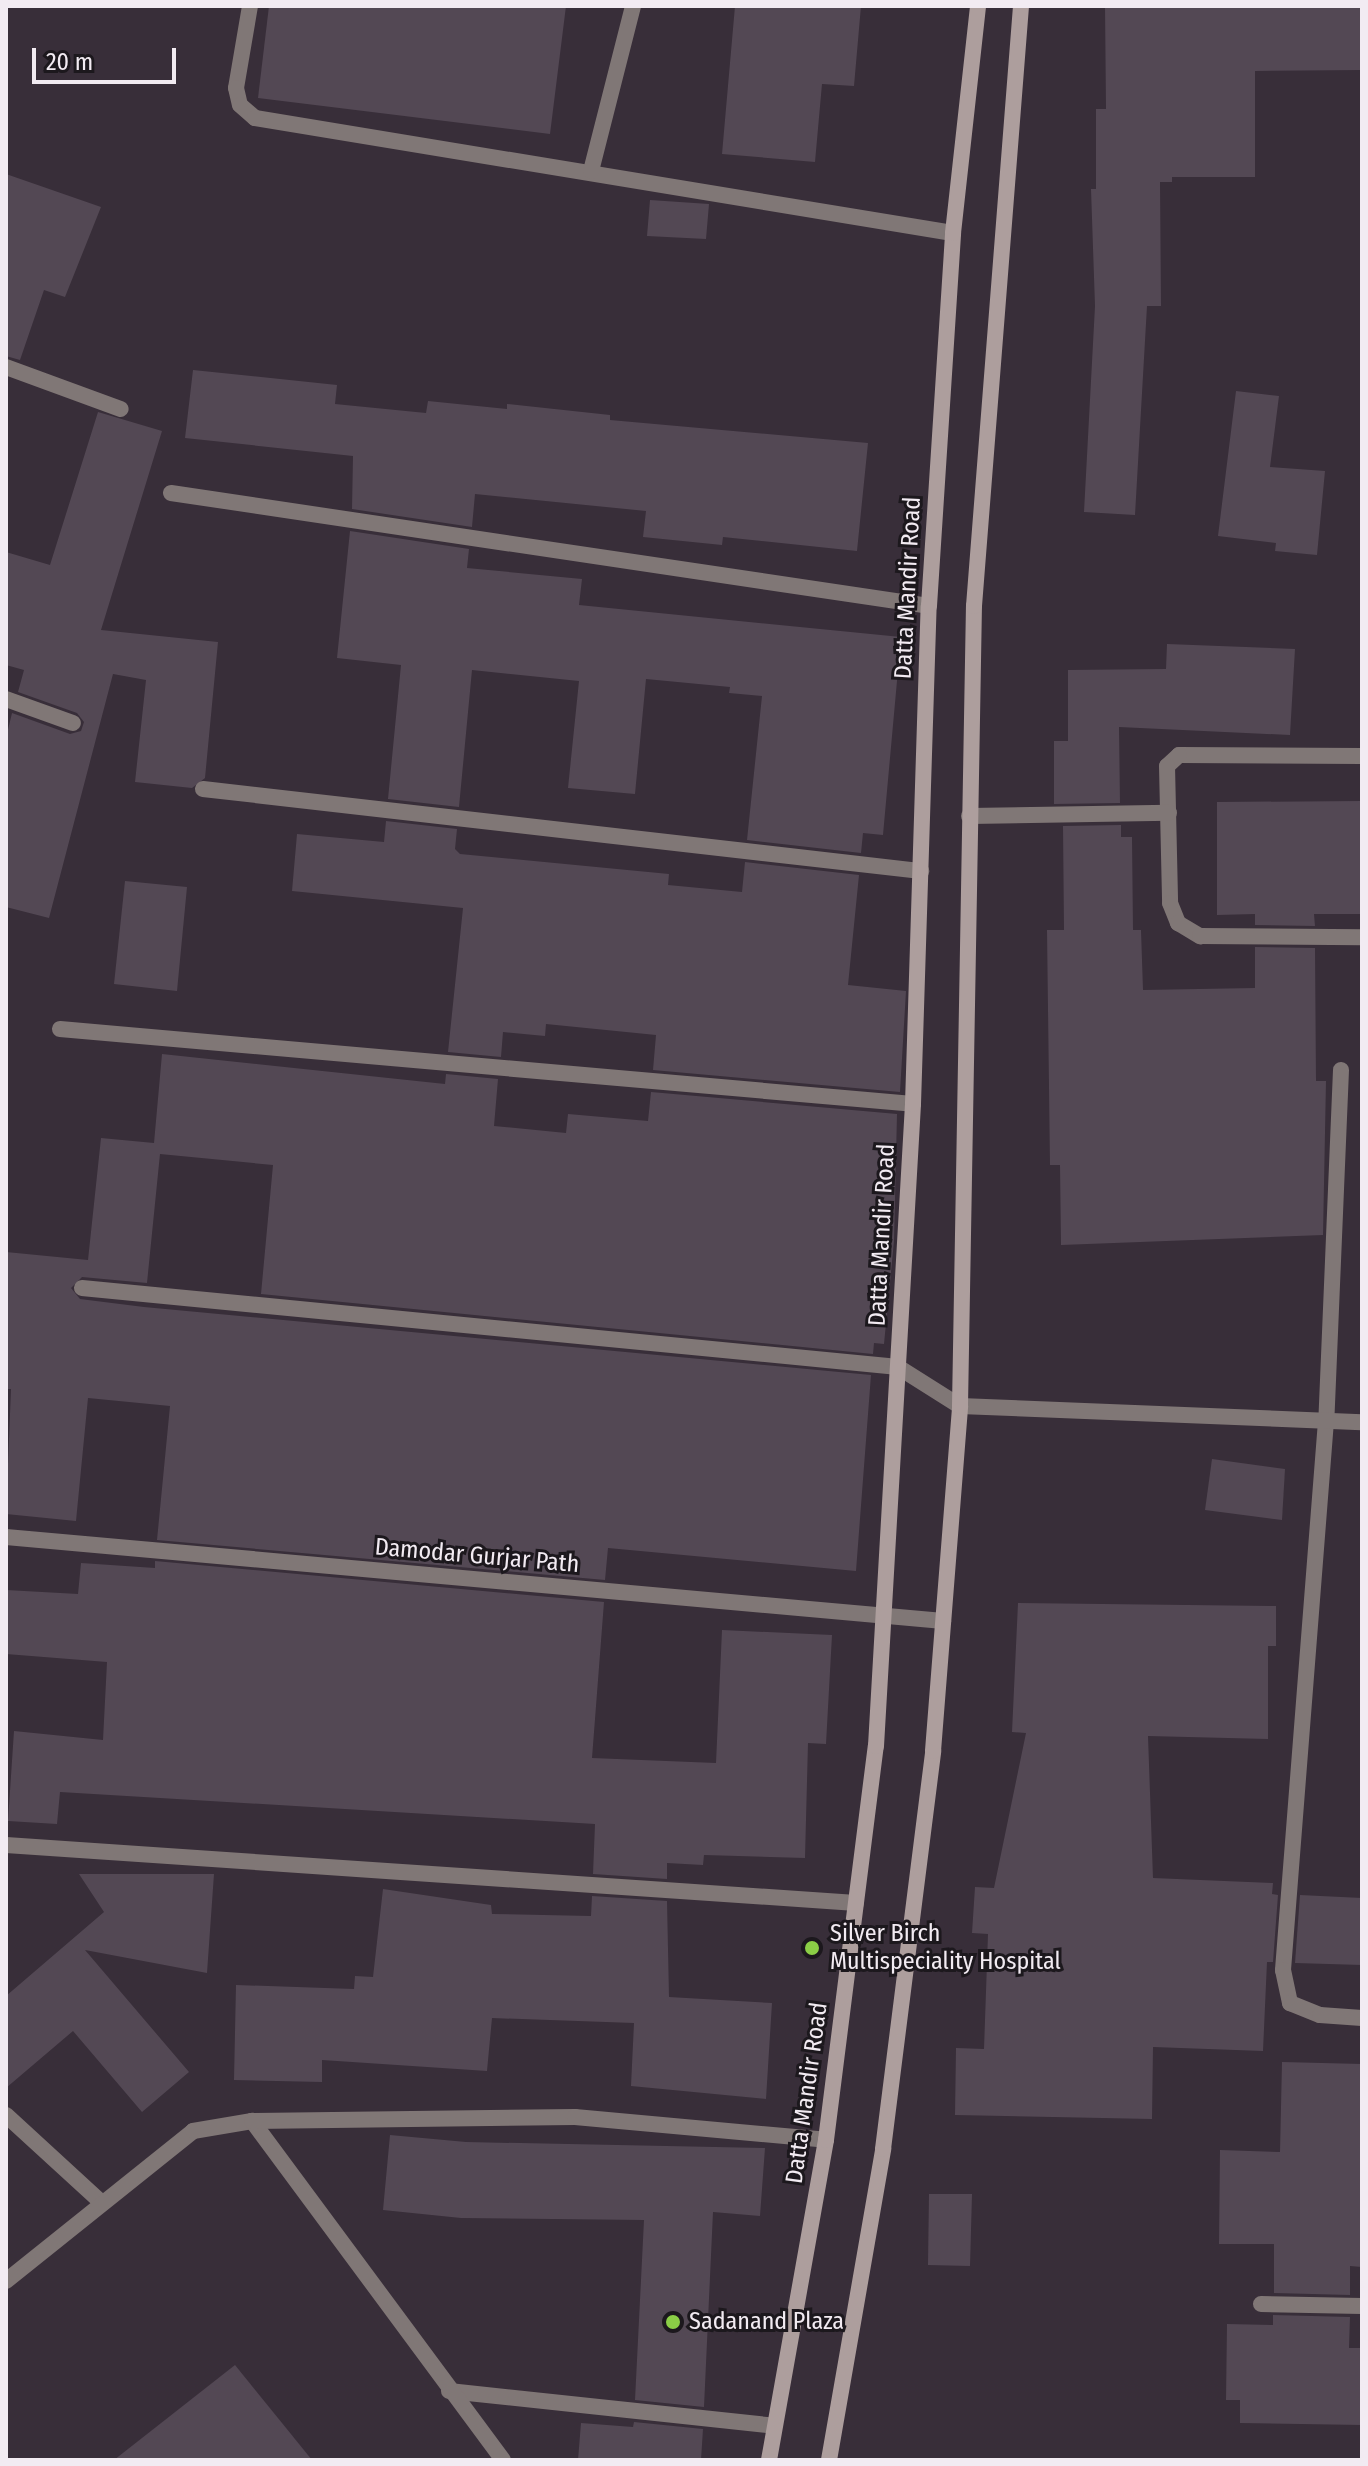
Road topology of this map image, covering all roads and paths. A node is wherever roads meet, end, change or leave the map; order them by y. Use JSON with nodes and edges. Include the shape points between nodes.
{"nodes":[{"id":1,"x":250,"y":6,"type":"edge"},
{"id":2,"x":633,"y":6,"type":"edge"},
{"id":3,"x":978,"y":6,"type":"edge"},
{"id":4,"x":1021,"y":6,"type":"edge"},
{"id":5,"x":591,"y":171,"type":"junction"},
{"id":6,"x":953,"y":233,"type":"junction"},
{"id":7,"x":6,"y":367,"type":"edge"},
{"id":8,"x":121,"y":409,"type":"dead end"},
{"id":9,"x":171,"y":493,"type":"dead end"},
{"id":10,"x":929,"y":606,"type":"junction"},
{"id":11,"x":6,"y":699,"type":"edge"},
{"id":12,"x":73,"y":723,"type":"dead end"},
{"id":13,"x":1362,"y":756,"type":"edge"},
{"id":14,"x":203,"y":789,"type":"dead end"},
{"id":15,"x":1169,"y":813,"type":"junction"},
{"id":16,"x":969,"y":816,"type":"junction"},
{"id":17,"x":921,"y":871,"type":"junction"},
{"id":18,"x":1362,"y":937,"type":"edge"},
{"id":19,"x":60,"y":1029,"type":"dead end"},
{"id":20,"x":1341,"y":1070,"type":"dead end"},
{"id":21,"x":913,"y":1104,"type":"junction"},
{"id":22,"x":82,"y":1288,"type":"dead end"},
{"id":23,"x":898,"y":1367,"type":"junction"},
{"id":24,"x":960,"y":1406,"type":"junction"},
{"id":25,"x":1326,"y":1421,"type":"junction"},
{"id":26,"x":1362,"y":1422,"type":"edge"},
{"id":27,"x":6,"y":1537,"type":"edge"},
{"id":28,"x":885,"y":1617,"type":"junction"},
{"id":29,"x":943,"y":1621,"type":"junction"},
{"id":30,"x":6,"y":1845,"type":"edge"},
{"id":31,"x":856,"y":1903,"type":"junction"},
{"id":32,"x":1362,"y":2018,"type":"edge"},
{"id":33,"x":6,"y":2115,"type":"edge"},
{"id":34,"x":252,"y":2121,"type":"junction"},
{"id":35,"x":826,"y":2140,"type":"junction"},
{"id":36,"x":102,"y":2203,"type":"junction"},
{"id":37,"x":6,"y":2281,"type":"edge"},
{"id":38,"x":1261,"y":2304,"type":"dead end"},
{"id":39,"x":1362,"y":2306,"type":"edge"},
{"id":40,"x":449,"y":2391,"type":"junction"},
{"id":41,"x":774,"y":2426,"type":"junction"},
{"id":42,"x":503,"y":2460,"type":"edge"},
{"id":43,"x":769,"y":2460,"type":"edge"},
{"id":44,"x":829,"y":2460,"type":"edge"}],
"edges":[{"from":1,"to":5,"type":"street","via":[[236,88],[240,105],[255,118]]},
{"from":2,"to":5,"type":"street"},
{"from":3,"to":6,"type":"main road","name":"Datta Mandir Road"},
{"from":4,"to":16,"type":"main road","via":[[974,606]]},
{"from":5,"to":6,"type":"street"},
{"from":6,"to":10,"type":"main road","name":"Datta Mandir Road"},
{"from":7,"to":8,"type":"street"},
{"from":9,"to":10,"type":"street"},
{"from":10,"to":17,"type":"main road","name":"Datta Mandir Road"},
{"from":11,"to":12,"type":"street"},
{"from":13,"to":15,"type":"street","via":[[1179,755],[1167,766]]},
{"from":14,"to":17,"type":"street"},
{"from":15,"to":16,"type":"street"},
{"from":15,"to":18,"type":"street","via":[[1170,903],[1178,923],[1200,936]]},
{"from":16,"to":24,"type":"main road"},
{"from":17,"to":21,"type":"main road","name":"Datta Mandir Road"},
{"from":19,"to":21,"type":"street"},
{"from":20,"to":25,"type":"street"},
{"from":21,"to":23,"type":"main road","name":"Datta Mandir Road"},
{"from":22,"to":23,"type":"street"},
{"from":23,"to":24,"type":"street"},
{"from":23,"to":28,"type":"main road","name":"Datta Mandir Road"},
{"from":24,"to":25,"type":"street"},
{"from":24,"to":29,"type":"main road"},
{"from":25,"to":26,"type":"street"},
{"from":25,"to":32,"type":"street","via":[[1283,1970],[1290,2003],[1320,2015]]},
{"from":27,"to":28,"type":"street","name":"Damodar Gurjar Path"},
{"from":28,"to":29,"type":"street","name":"Damodar Gurjar Path"},
{"from":28,"to":31,"type":"main road","name":"Datta Mandir Road","via":[[876,1746]]},
{"from":29,"to":44,"type":"main road","via":[[917,1908],[883,2149]]},
{"from":30,"to":31,"type":"street"},
{"from":31,"to":35,"type":"main road","name":"Datta Mandir Road"},
{"from":33,"to":36,"type":"street"},
{"from":34,"to":35,"type":"street","via":[[588,2117]]},
{"from":34,"to":36,"type":"street","via":[[193,2131]]},
{"from":34,"to":40,"type":"street"},
{"from":35,"to":41,"type":"main road","name":"Datta Mandir Road"},
{"from":36,"to":37,"type":"street"},
{"from":38,"to":39,"type":"street"},
{"from":40,"to":41,"type":"street"},
{"from":40,"to":42,"type":"street"},
{"from":41,"to":43,"type":"main road","name":"Datta Mandir Road"}]}
